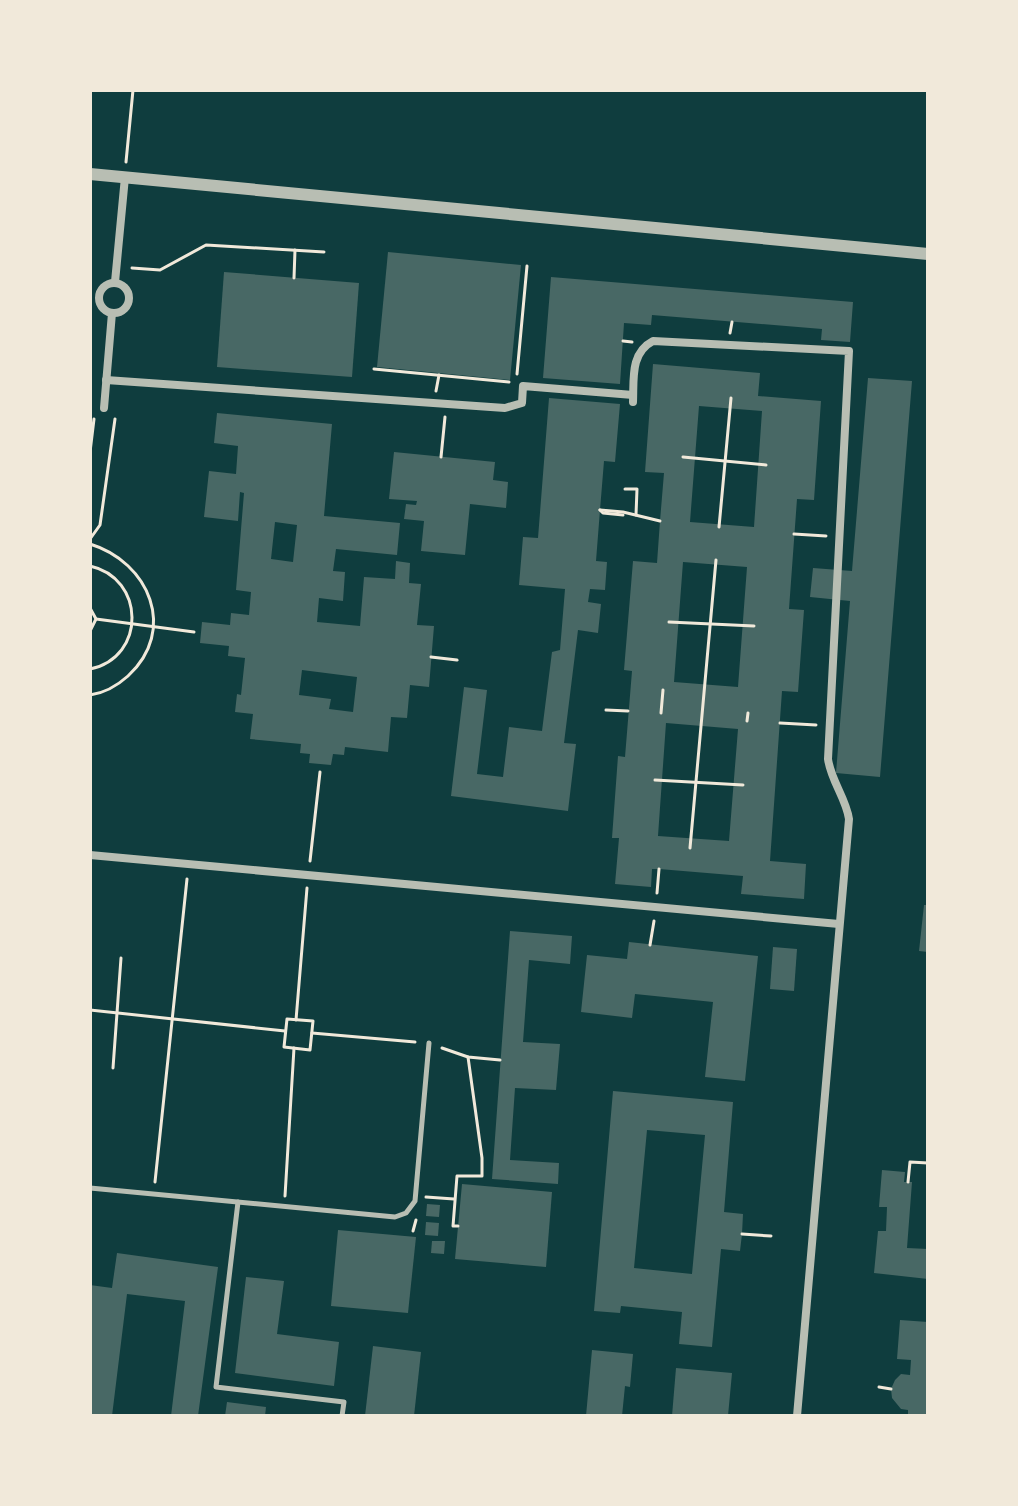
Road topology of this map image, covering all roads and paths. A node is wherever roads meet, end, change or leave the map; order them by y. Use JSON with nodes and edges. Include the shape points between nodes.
{"nodes":[{"id":1,"x":133,"y":90,"type":"edge"},
{"id":2,"x":90,"y":174,"type":"edge"},
{"id":3,"x":125,"y":177,"type":"junction"},
{"id":4,"x":295,"y":250,"type":"junction"},
{"id":5,"x":324,"y":252,"type":"dead end"},
{"id":6,"x":928,"y":254,"type":"edge"},
{"id":7,"x":527,"y":266,"type":"dead end"},
{"id":8,"x":116,"y":267,"type":"junction"},
{"id":9,"x":294,"y":278,"type":"dead end"},
{"id":10,"x":115,"y":282,"type":"junction"},
{"id":11,"x":112,"y":313,"type":"junction"},
{"id":12,"x":623,"y":341,"type":"dead end"},
{"id":13,"x":632,"y":342,"type":"dead end"},
{"id":14,"x":374,"y":369,"type":"dead end"},
{"id":15,"x":106,"y":380,"type":"junction"},
{"id":16,"x":731,"y":398,"type":"dead end"},
{"id":17,"x":446,"y":403,"type":"junction"},
{"id":18,"x":104,"y":408,"type":"junction"},
{"id":19,"x":90,"y":452,"type":"edge"},
{"id":20,"x":441,"y":457,"type":"dead end"},
{"id":21,"x":683,"y":457,"type":"dead end"},
{"id":22,"x":725,"y":461,"type":"junction"},
{"id":23,"x":766,"y":465,"type":"dead end"},
{"id":24,"x":625,"y":489,"type":"dead end"},
{"id":25,"x":623,"y":515,"type":"dead end"},
{"id":26,"x":636,"y":515,"type":"junction"},
{"id":27,"x":660,"y":521,"type":"dead end"},
{"id":28,"x":719,"y":527,"type":"dead end"},
{"id":29,"x":794,"y":534,"type":"dead end"},
{"id":30,"x":839,"y":536,"type":"junction"},
{"id":31,"x":90,"y":542,"type":"edge"},
{"id":32,"x":716,"y":560,"type":"dead end"},
{"id":33,"x":90,"y":566,"type":"edge"},
{"id":34,"x":90,"y":608,"type":"edge"},
{"id":35,"x":96,"y":619,"type":"junction"},
{"id":36,"x":669,"y":622,"type":"dead end"},
{"id":37,"x":710,"y":624,"type":"junction"},
{"id":38,"x":133,"y":625,"type":"junction"},
{"id":39,"x":754,"y":626,"type":"dead end"},
{"id":40,"x":153,"y":628,"type":"junction"},
{"id":41,"x":90,"y":631,"type":"edge"},
{"id":42,"x":194,"y":632,"type":"dead end"},
{"id":43,"x":431,"y":657,"type":"dead end"},
{"id":44,"x":457,"y":660,"type":"dead end"},
{"id":45,"x":90,"y":669,"type":"edge"},
{"id":46,"x":663,"y":690,"type":"dead end"},
{"id":47,"x":90,"y":695,"type":"edge"},
{"id":48,"x":606,"y":710,"type":"dead end"},
{"id":49,"x":628,"y":711,"type":"dead end"},
{"id":50,"x":661,"y":713,"type":"dead end"},
{"id":51,"x":748,"y":713,"type":"dead end"},
{"id":52,"x":747,"y":721,"type":"dead end"},
{"id":53,"x":780,"y":723,"type":"dead end"},
{"id":54,"x":830,"y":725,"type":"junction"},
{"id":55,"x":320,"y":772,"type":"dead end"},
{"id":56,"x":655,"y":780,"type":"dead end"},
{"id":57,"x":696,"y":783,"type":"junction"},
{"id":58,"x":743,"y":785,"type":"dead end"},
{"id":59,"x":690,"y":848,"type":"dead end"},
{"id":60,"x":90,"y":855,"type":"edge"},
{"id":61,"x":189,"y":864,"type":"junction"},
{"id":62,"x":659,"y":869,"type":"dead end"},
{"id":63,"x":308,"y":874,"type":"junction"},
{"id":64,"x":656,"y":906,"type":"junction"},
{"id":65,"x":839,"y":924,"type":"junction"},
{"id":66,"x":650,"y":945,"type":"dead end"},
{"id":67,"x":121,"y":958,"type":"dead end"},
{"id":68,"x":90,"y":1010,"type":"edge"},
{"id":69,"x":117,"y":1013,"type":"junction"},
{"id":70,"x":174,"y":1019,"type":"junction"},
{"id":71,"x":296,"y":1020,"type":"junction"},
{"id":72,"x":285,"y":1031,"type":"junction"},
{"id":73,"x":312,"y":1033,"type":"junction"},
{"id":74,"x":429,"y":1043,"type":"junction"},
{"id":75,"x":294,"y":1048,"type":"junction"},
{"id":76,"x":468,"y":1057,"type":"junction"},
{"id":77,"x":500,"y":1060,"type":"dead end"},
{"id":78,"x":113,"y":1068,"type":"dead end"},
{"id":79,"x":928,"y":1163,"type":"edge"},
{"id":80,"x":908,"y":1182,"type":"dead end"},
{"id":81,"x":90,"y":1188,"type":"edge"},
{"id":82,"x":154,"y":1194,"type":"junction"},
{"id":83,"x":238,"y":1202,"type":"junction"},
{"id":84,"x":285,"y":1207,"type":"junction"},
{"id":85,"x":458,"y":1226,"type":"dead end"},
{"id":86,"x":742,"y":1234,"type":"dead end"},
{"id":87,"x":771,"y":1236,"type":"dead end"},
{"id":88,"x":879,"y":1387,"type":"dead end"},
{"id":89,"x":891,"y":1389,"type":"dead end"},
{"id":90,"x":342,"y":1416,"type":"edge"},
{"id":91,"x":797,"y":1416,"type":"edge"}],
"edges":[{"from":1,"to":3,"type":"path"},
{"from":2,"to":3,"type":"street"},
{"from":3,"to":6,"type":"street"},
{"from":3,"to":8,"type":"street"},
{"from":4,"to":5,"type":"path"},
{"from":4,"to":8,"type":"path","via":[[206,245],[160,270]]},
{"from":4,"to":9,"type":"path"},
{"from":7,"to":14,"type":"path","via":[[517,383]]},
{"from":8,"to":10,"type":"street"},
{"from":10,"to":11,"type":"street","via":[[104,286],[98,297],[102,308]]},
{"from":10,"to":11,"type":"street","via":[[126,287],[129,300],[124,309]]},
{"from":11,"to":15,"type":"street"},
{"from":12,"to":13,"type":"path"},
{"from":15,"to":17,"type":"street"},
{"from":15,"to":18,"type":"street"},
{"from":16,"to":22,"type":"path"},
{"from":17,"to":20,"type":"path"},
{"from":17,"to":30,"type":"street","via":[[505,408],[522,403],[523,386],[633,399],[636,356],[653,341],[849,351]]},
{"from":18,"to":19,"type":"path","via":[[94,412]]},
{"from":18,"to":31,"type":"path","via":[[115,414],[100,525]]},
{"from":21,"to":22,"type":"path"},
{"from":22,"to":23,"type":"path"},
{"from":22,"to":28,"type":"path"},
{"from":24,"to":26,"type":"path","via":[[637,489]]},
{"from":25,"to":26,"type":"path","via":[[600,510]]},
{"from":26,"to":27,"type":"path"},
{"from":29,"to":30,"type":"path"},
{"from":30,"to":54,"type":"street"},
{"from":31,"to":40,"type":"path","via":[[125,560],[141,578],[150,597]]},
{"from":32,"to":37,"type":"path"},
{"from":33,"to":38,"type":"path","via":[[106,571],[123,586]]},
{"from":34,"to":35,"type":"path"},
{"from":35,"to":38,"type":"path"},
{"from":35,"to":41,"type":"path"},
{"from":36,"to":37,"type":"path"},
{"from":37,"to":39,"type":"path"},
{"from":37,"to":57,"type":"path"},
{"from":38,"to":40,"type":"path"},
{"from":38,"to":45,"type":"path","via":[[121,651]]},
{"from":40,"to":42,"type":"path"},
{"from":40,"to":47,"type":"path","via":[[136,668],[118,685]]},
{"from":43,"to":44,"type":"path"},
{"from":46,"to":50,"type":"path"},
{"from":48,"to":49,"type":"path"},
{"from":51,"to":52,"type":"path"},
{"from":53,"to":54,"type":"path"},
{"from":54,"to":65,"type":"street","via":[[829,766],[849,819]]},
{"from":55,"to":63,"type":"path"},
{"from":56,"to":57,"type":"path"},
{"from":57,"to":58,"type":"path"},
{"from":57,"to":59,"type":"path"},
{"from":60,"to":61,"type":"street"},
{"from":61,"to":63,"type":"street"},
{"from":61,"to":70,"type":"path"},
{"from":62,"to":64,"type":"path"},
{"from":63,"to":64,"type":"street"},
{"from":63,"to":71,"type":"path"},
{"from":64,"to":65,"type":"street"},
{"from":64,"to":66,"type":"path"},
{"from":65,"to":91,"type":"street"},
{"from":67,"to":69,"type":"path"},
{"from":68,"to":69,"type":"path"},
{"from":69,"to":70,"type":"path"},
{"from":69,"to":78,"type":"path"},
{"from":70,"to":72,"type":"path"},
{"from":70,"to":82,"type":"path"},
{"from":71,"to":72,"type":"path","via":[[287,1019]]},
{"from":71,"to":73,"type":"path","via":[[313,1021]]},
{"from":72,"to":75,"type":"path","via":[[284,1047]]},
{"from":73,"to":74,"type":"path"},
{"from":73,"to":75,"type":"path","via":[[310,1050]]},
{"from":74,"to":76,"type":"path"},
{"from":74,"to":84,"type":"lane","via":[[415,1201],[406,1213],[395,1217]]},
{"from":75,"to":84,"type":"path"},
{"from":76,"to":77,"type":"path"},
{"from":76,"to":85,"type":"path","via":[[482,1176],[457,1176],[453,1226]]},
{"from":79,"to":80,"type":"path","via":[[910,1162]]},
{"from":81,"to":82,"type":"lane"},
{"from":82,"to":83,"type":"lane"},
{"from":83,"to":84,"type":"lane"},
{"from":83,"to":90,"type":"lane","via":[[216,1387],[344,1402]]},
{"from":86,"to":87,"type":"path"},
{"from":88,"to":89,"type":"path"}]}
